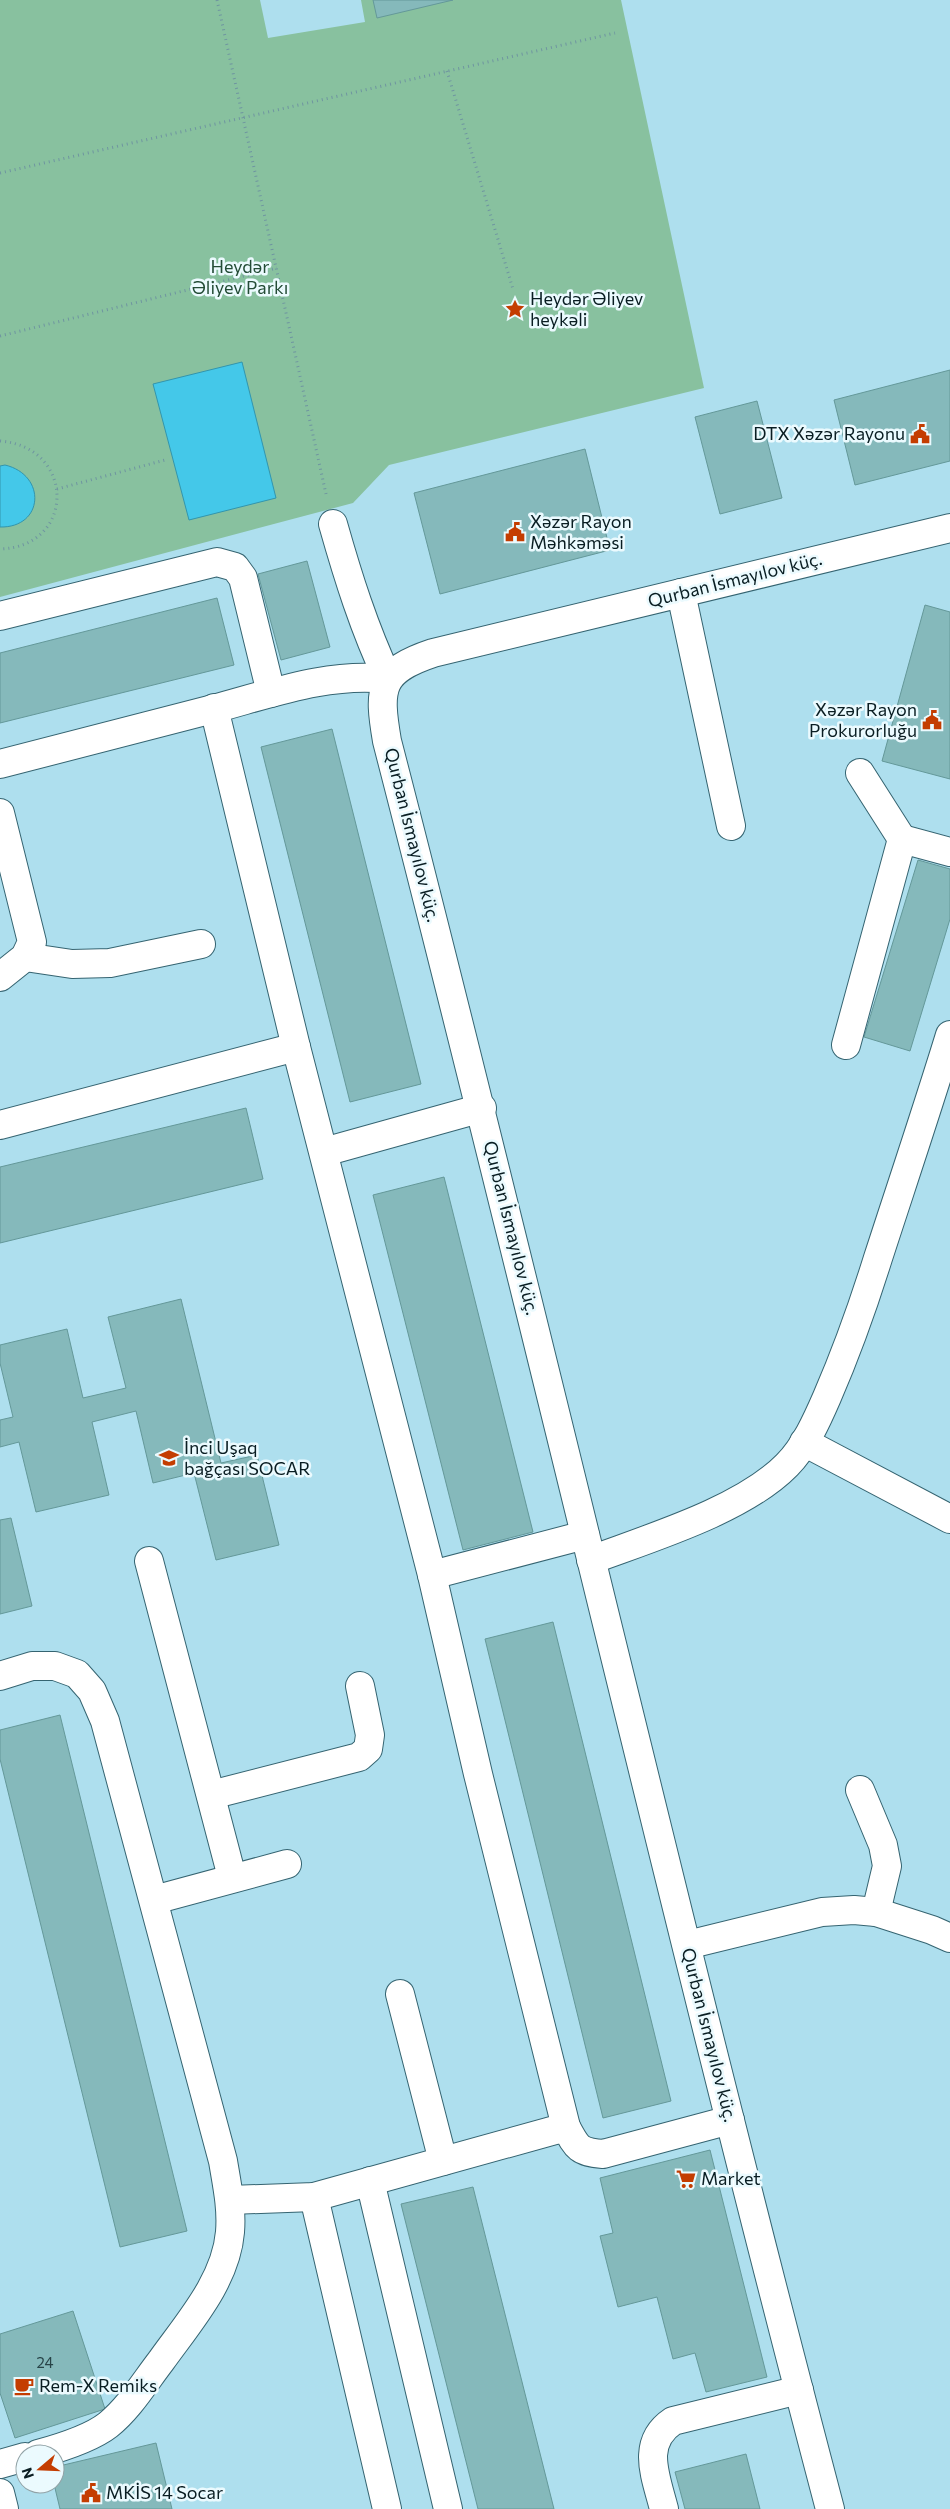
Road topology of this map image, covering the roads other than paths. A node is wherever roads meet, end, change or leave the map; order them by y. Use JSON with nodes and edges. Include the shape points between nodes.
{"nodes":[{"id":1,"x":333,"y":524,"type":"road end"},
{"id":2,"x":950,"y":528,"type":"edge"},
{"id":3,"x":681,"y":593,"type":"junction"},
{"id":4,"x":0,"y":616,"type":"edge"},
{"id":5,"x":388,"y":679,"type":"junction"},
{"id":6,"x":271,"y":693,"type":"junction"},
{"id":7,"x":214,"y":708,"type":"junction"},
{"id":8,"x":0,"y":764,"type":"edge"},
{"id":9,"x":860,"y":773,"type":"dead end"},
{"id":10,"x":0,"y":813,"type":"edge"},
{"id":11,"x":731,"y":826,"type":"dead end"},
{"id":12,"x":902,"y":839,"type":"junction"},
{"id":13,"x":950,"y":852,"type":"edge"},
{"id":14,"x":201,"y":944,"type":"dead end"},
{"id":15,"x":25,"y":957,"type":"junction"},
{"id":16,"x":0,"y":977,"type":"edge"},
{"id":17,"x":950,"y":1035,"type":"edge"},
{"id":18,"x":846,"y":1045,"type":"dead end"},
{"id":19,"x":296,"y":1047,"type":"junction"},
{"id":20,"x":943,"y":1086,"type":"edge"},
{"id":21,"x":482,"y":1108,"type":"junction"},
{"id":22,"x":0,"y":1125,"type":"edge"},
{"id":23,"x":324,"y":1152,"type":"junction"},
{"id":24,"x":804,"y":1442,"type":"junction"},
{"id":25,"x":950,"y":1519,"type":"edge"},
{"id":26,"x":588,"y":1548,"type":"junction"},
{"id":27,"x":148,"y":1561,"type":"dead end"},
{"id":28,"x":432,"y":1575,"type":"junction"},
{"id":29,"x":0,"y":1676,"type":"edge"},
{"id":30,"x":360,"y":1686,"type":"dead end"},
{"id":31,"x":860,"y":1790,"type":"dead end"},
{"id":32,"x":211,"y":1796,"type":"junction"},
{"id":33,"x":287,"y":1864,"type":"dead end"},
{"id":34,"x":232,"y":1877,"type":"junction"},
{"id":35,"x":154,"y":1900,"type":"junction"},
{"id":36,"x":876,"y":1912,"type":"junction"},
{"id":37,"x":950,"y":1938,"type":"edge"},
{"id":38,"x":688,"y":1945,"type":"junction"},
{"id":39,"x":400,"y":1994,"type":"dead end"},
{"id":40,"x":730,"y":2120,"type":"junction"},
{"id":41,"x":566,"y":2127,"type":"junction"},
{"id":42,"x":443,"y":2160,"type":"junction"},
{"id":43,"x":370,"y":2181,"type":"junction"},
{"id":44,"x":314,"y":2197,"type":"junction"},
{"id":45,"x":230,"y":2200,"type":"junction"},
{"id":46,"x":799,"y":2390,"type":"junction"},
{"id":47,"x":63,"y":2444,"type":"edge"},
{"id":48,"x":15,"y":2460,"type":"edge"},
{"id":49,"x":0,"y":2464,"type":"edge"},
{"id":50,"x":0,"y":2493,"type":"edge"},
{"id":51,"x":4,"y":2509,"type":"edge"},
{"id":52,"x":387,"y":2509,"type":"edge"},
{"id":53,"x":448,"y":2509,"type":"edge"},
{"id":54,"x":664,"y":2509,"type":"edge"},
{"id":55,"x":830,"y":2509,"type":"edge"}],
"edges":[{"from":1,"to":5,"type":"street","via":[[356,605]]},
{"from":2,"to":3,"type":"street","name":"Qurban İsmayılov küç."},
{"from":3,"to":5,"type":"street","name":"Qurban İsmayılov küç.","via":[[433,652],[399,667]]},
{"from":3,"to":11,"type":"street"},
{"from":4,"to":6,"type":"street","via":[[217,562],[235,567],[243,578]]},
{"from":5,"to":6,"type":"street","via":[[338,678]]},
{"from":5,"to":21,"type":"street","name":"Qurban İsmayılov küç.","via":[[383,694],[387,741]]},
{"from":6,"to":7,"type":"street"},
{"from":7,"to":8,"type":"street"},
{"from":7,"to":19,"type":"street"},
{"from":9,"to":12,"type":"street"},
{"from":10,"to":15,"type":"street","via":[[32,942]]},
{"from":12,"to":13,"type":"street"},
{"from":12,"to":18,"type":"street"},
{"from":14,"to":15,"type":"street","via":[[110,963],[72,964]]},
{"from":15,"to":16,"type":"street"},
{"from":17,"to":20,"type":"street"},
{"from":19,"to":22,"type":"street"},
{"from":19,"to":23,"type":"street"},
{"from":20,"to":24,"type":"street","via":[[849,1346],[820,1414]]},
{"from":21,"to":23,"type":"street"},
{"from":21,"to":26,"type":"street","name":"Qurban İsmayılov küç."},
{"from":23,"to":28,"type":"street"},
{"from":24,"to":25,"type":"street"},
{"from":24,"to":26,"type":"street","via":[[788,1465],[726,1506],[681,1527]]},
{"from":26,"to":28,"type":"street"},
{"from":26,"to":38,"type":"street","name":"Qurban İsmayılov küç."},
{"from":27,"to":32,"type":"street"},
{"from":28,"to":41,"type":"street"},
{"from":29,"to":35,"type":"street","via":[[32,1666],[55,1666],[78,1674],[92,1691],[105,1721]]},
{"from":30,"to":32,"type":"street","via":[[370,1734],[368,1750],[359,1757]]},
{"from":31,"to":36,"type":"street","via":[[883,1845],[887,1866]]},
{"from":32,"to":34,"type":"street"},
{"from":33,"to":34,"type":"street"},
{"from":34,"to":35,"type":"street"},
{"from":35,"to":45,"type":"street","via":[[223,2161]]},
{"from":36,"to":37,"type":"street"},
{"from":36,"to":38,"type":"street","via":[[822,1912]]},
{"from":38,"to":40,"type":"street","name":"Qurban İsmayılov küç."},
{"from":39,"to":42,"type":"street"},
{"from":40,"to":41,"type":"street","via":[[603,2154],[587,2153],[577,2148]]},
{"from":40,"to":46,"type":"street","name":"Qurban İsmayılov küç."},
{"from":41,"to":42,"type":"street"},
{"from":42,"to":43,"type":"street"},
{"from":43,"to":44,"type":"street"},
{"from":43,"to":53,"type":"street"},
{"from":44,"to":45,"type":"street"},
{"from":44,"to":52,"type":"street"},
{"from":45,"to":47,"type":"street","via":[[230,2233],[224,2261],[203,2302],[124,2411],[106,2427]]},
{"from":46,"to":54,"type":"street","via":[[673,2421],[662,2428],[655,2440],[652,2459]]},
{"from":46,"to":55,"type":"street","name":"Qurban İsmayılov küç."},
{"from":48,"to":49,"type":"street"},
{"from":50,"to":51,"type":"street"}]}
